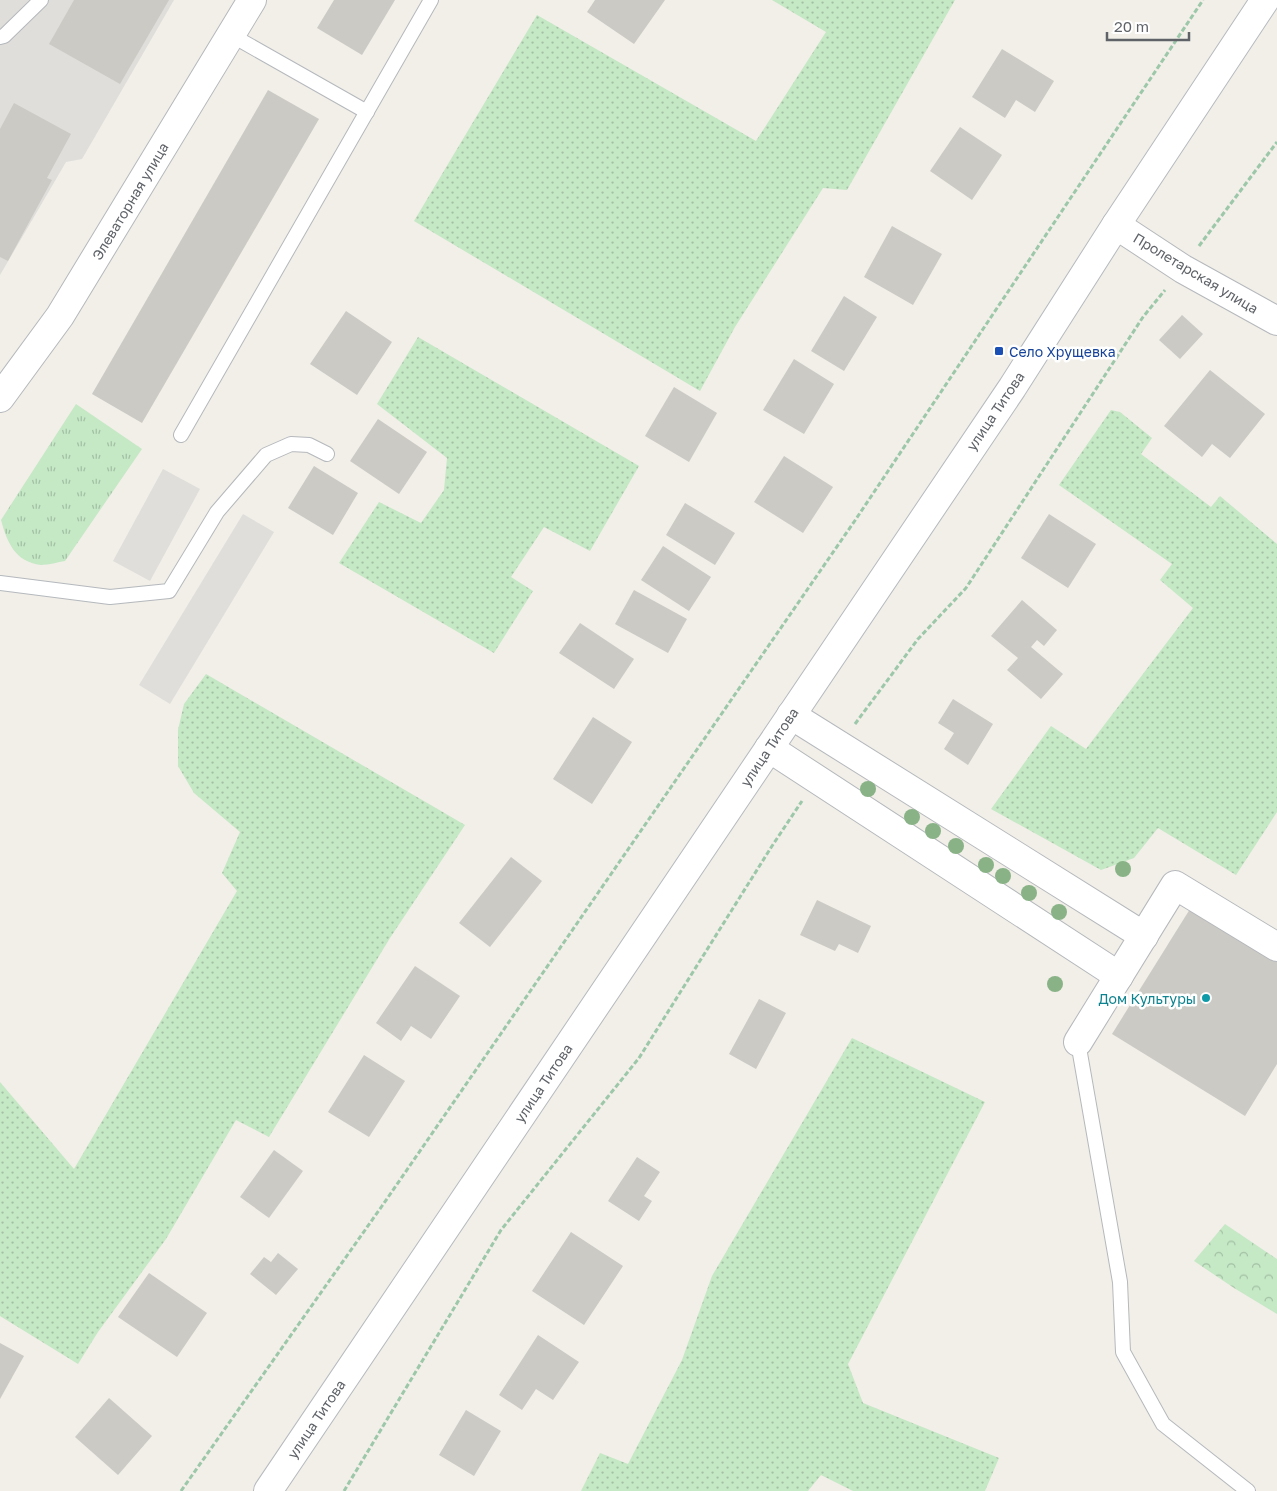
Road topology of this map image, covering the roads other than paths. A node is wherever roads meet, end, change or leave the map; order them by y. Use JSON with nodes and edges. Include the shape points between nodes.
{"nodes":[{"id":1,"x":41,"y":0,"type":"edge"},
{"id":2,"x":252,"y":0,"type":"edge"},
{"id":3,"x":431,"y":0,"type":"edge"},
{"id":4,"x":1265,"y":0,"type":"edge"},
{"id":5,"x":230,"y":35,"type":"junction"},
{"id":6,"x":0,"y":37,"type":"edge"},
{"id":7,"x":367,"y":112,"type":"junction"},
{"id":8,"x":1116,"y":225,"type":"junction"},
{"id":9,"x":1277,"y":321,"type":"edge"},
{"id":10,"x":0,"y":398,"type":"edge"},
{"id":11,"x":181,"y":435,"type":"dead end"},
{"id":12,"x":327,"y":454,"type":"dead end"},
{"id":13,"x":0,"y":583,"type":"edge"},
{"id":14,"x":791,"y":715,"type":"junction"},
{"id":15,"x":769,"y":748,"type":"junction"},
{"id":16,"x":1144,"y":936,"type":"junction"},
{"id":17,"x":1277,"y":947,"type":"edge"},
{"id":18,"x":1119,"y":976,"type":"junction"},
{"id":19,"x":1078,"y":1042,"type":"joint"},
{"id":20,"x":268,"y":1491,"type":"edge"},
{"id":21,"x":1248,"y":1491,"type":"edge"}],
"edges":[{"from":1,"to":6,"type":"lane"},
{"from":2,"to":5,"type":"street","name":"Элеваторная улица"},
{"from":3,"to":7,"type":"lane"},
{"from":4,"to":8,"type":"street","name":"улица Титова"},
{"from":5,"to":7,"type":"lane"},
{"from":5,"to":10,"type":"street","name":"Элеваторная улица","via":[[60,316]]},
{"from":7,"to":11,"type":"lane"},
{"from":8,"to":9,"type":"street","name":"Пролетарская улица","via":[[1183,269]]},
{"from":8,"to":14,"type":"street","name":"улица Титова","via":[[1012,388]]},
{"from":12,"to":13,"type":"lane","via":[[309,446],[291,444],[266,455],[217,512],[169,591],[110,597]]},
{"from":14,"to":15,"type":"street","name":"улица Титова"},
{"from":14,"to":16,"type":"street"},
{"from":15,"to":18,"type":"street"},
{"from":15,"to":20,"type":"street","name":"улица Титова"},
{"from":16,"to":17,"type":"street","via":[[1175,885]]},
{"from":16,"to":18,"type":"street"},
{"from":18,"to":19,"type":"street"},
{"from":19,"to":21,"type":"lane","via":[[1120,1282],[1123,1352],[1163,1424]]}]}
